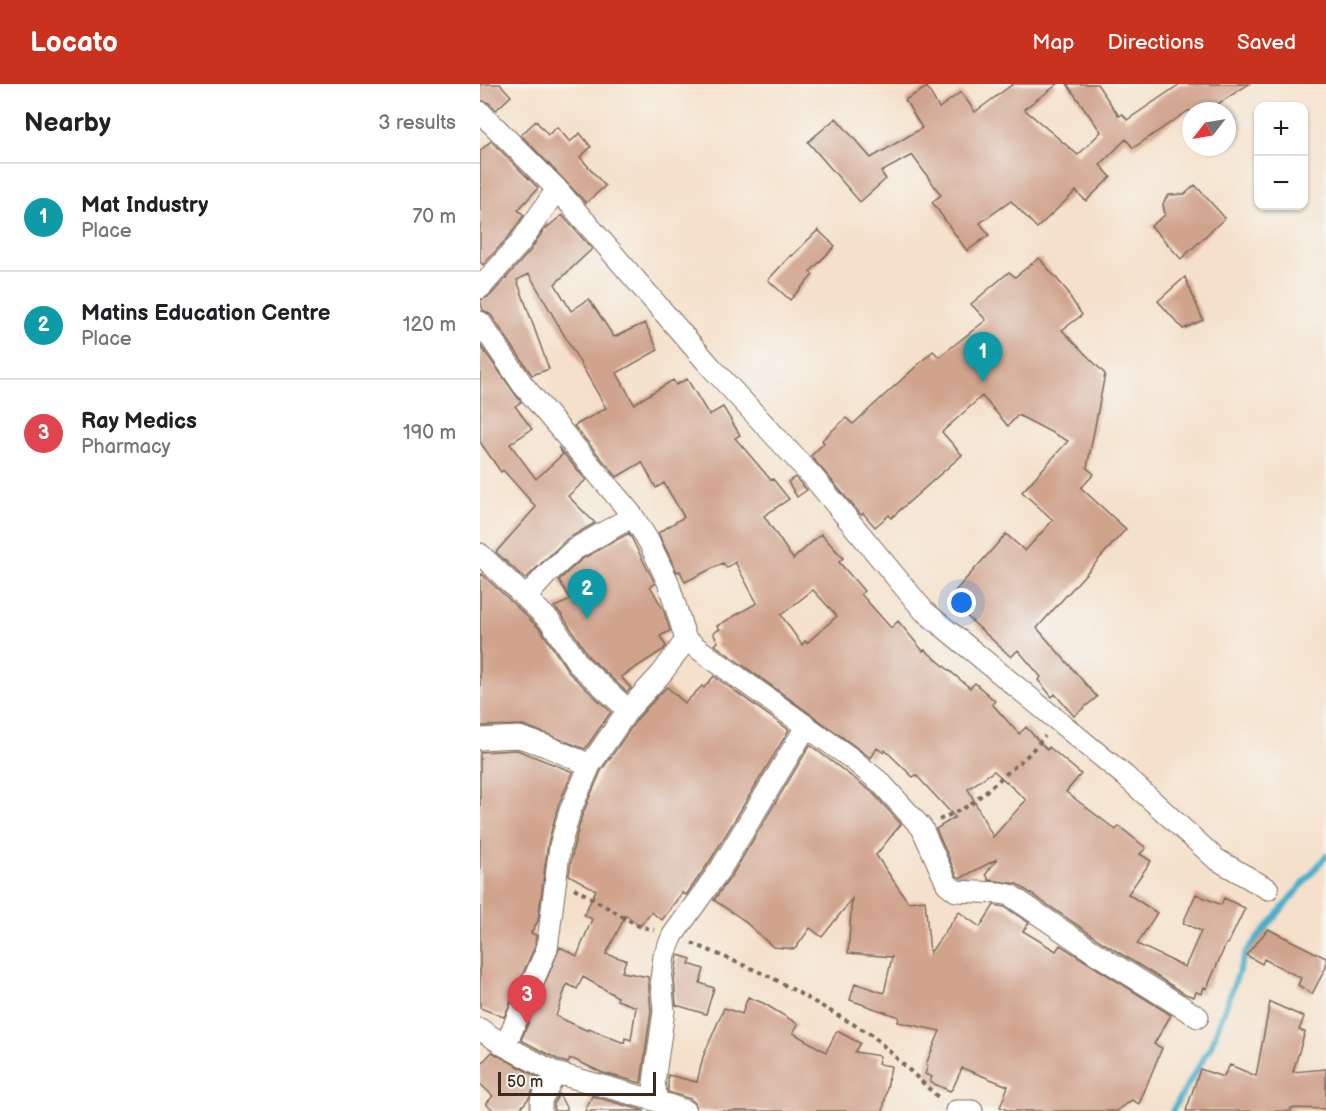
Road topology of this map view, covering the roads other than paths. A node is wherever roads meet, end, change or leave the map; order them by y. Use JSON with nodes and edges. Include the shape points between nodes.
{"nodes":[{"id":1,"x":480,"y":112,"type":"edge"},
{"id":2,"x":556,"y":189,"type":"junction"},
{"id":3,"x":480,"y":288,"type":"edge"},
{"id":4,"x":480,"y":322,"type":"edge"},
{"id":5,"x":633,"y":516,"type":"junction"},
{"id":6,"x":480,"y":554,"type":"edge"},
{"id":7,"x":526,"y":597,"type":"junction"},
{"id":8,"x":686,"y":640,"type":"junction"},
{"id":9,"x":628,"y":710,"type":"junction"},
{"id":10,"x":806,"y":727,"type":"junction"},
{"id":11,"x":480,"y":739,"type":"edge"},
{"id":12,"x":590,"y":765,"type":"junction"},
{"id":13,"x":1268,"y":889,"type":"dead end"},
{"id":14,"x":1198,"y":1017,"type":"dead end"},
{"id":15,"x":480,"y":1029,"type":"edge"},
{"id":16,"x":505,"y":1046,"type":"junction"},
{"id":17,"x":556,"y":1073,"type":"junction"},
{"id":18,"x":657,"y":1101,"type":"junction"},
{"id":19,"x":950,"y":1107,"type":"edge"},
{"id":20,"x":541,"y":1111,"type":"edge"},
{"id":21,"x":685,"y":1111,"type":"edge"},
{"id":22,"x":972,"y":1111,"type":"edge"}],
"edges":[{"from":1,"to":2,"type":"street"},
{"from":2,"to":3,"type":"street","via":[[520,243]]},
{"from":2,"to":13,"type":"street","via":[[813,477],[924,611],[1060,720],[1216,859]]},
{"from":4,"to":5,"type":"street","via":[[523,385]]},
{"from":5,"to":7,"type":"street","via":[[575,549]]},
{"from":5,"to":8,"type":"street","via":[[668,582]]},
{"from":6,"to":7,"type":"street"},
{"from":7,"to":9,"type":"street","via":[[551,622],[579,665]]},
{"from":8,"to":9,"type":"street","via":[[662,674]]},
{"from":8,"to":10,"type":"street"},
{"from":9,"to":12,"type":"street"},
{"from":10,"to":14,"type":"street","via":[[881,783],[922,828],[947,884],[956,891],[1010,895]]},
{"from":10,"to":18,"type":"street","via":[[720,868],[673,935],[664,956],[664,1011],[654,1082]]},
{"from":11,"to":12,"type":"street","via":[[519,737]]},
{"from":12,"to":16,"type":"street","via":[[560,846],[547,949]]},
{"from":15,"to":16,"type":"street"},
{"from":16,"to":17,"type":"street"},
{"from":17,"to":18,"type":"street"},
{"from":17,"to":20,"type":"street","via":[[541,1100]]},
{"from":18,"to":21,"type":"street"},
{"from":19,"to":22,"type":"street"}]}
